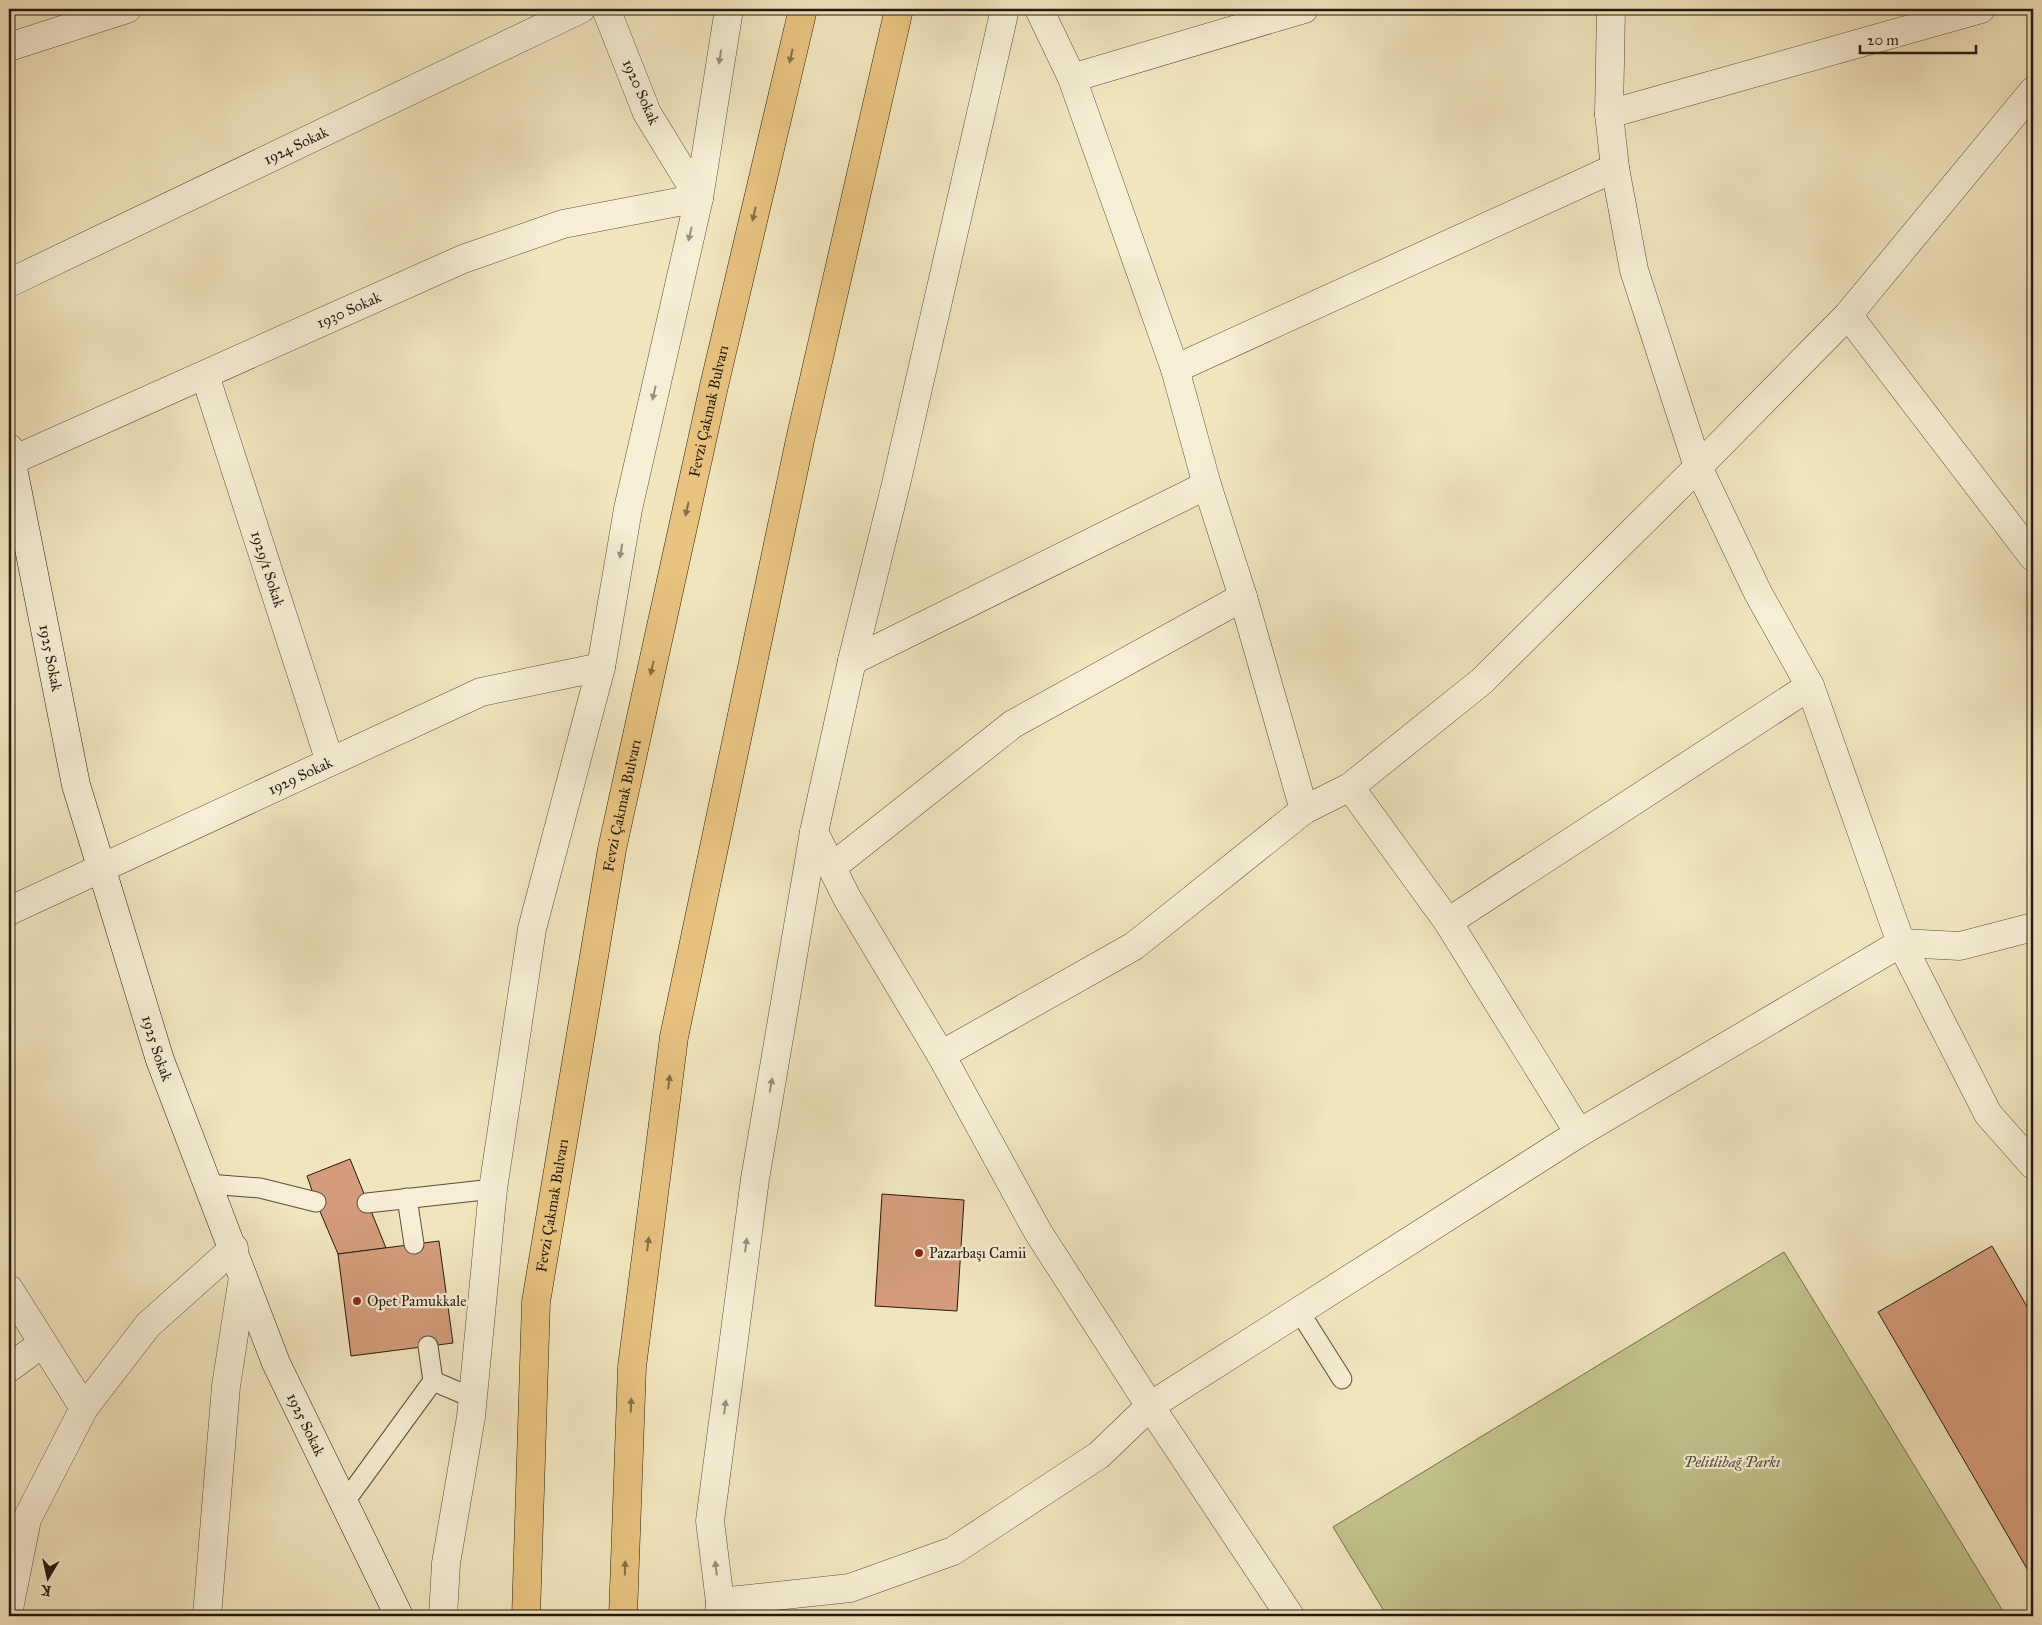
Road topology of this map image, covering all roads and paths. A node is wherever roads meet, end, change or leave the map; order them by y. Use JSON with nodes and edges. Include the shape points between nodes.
{"nodes":[{"id":1,"x":127,"y":9,"type":"edge"},
{"id":2,"x":581,"y":9,"type":"edge"},
{"id":3,"x":606,"y":9,"type":"edge"},
{"id":4,"x":729,"y":9,"type":"edge"},
{"id":5,"x":802,"y":9,"type":"edge"},
{"id":6,"x":899,"y":9,"type":"edge"},
{"id":7,"x":1005,"y":9,"type":"edge"},
{"id":8,"x":1039,"y":9,"type":"edge"},
{"id":9,"x":1304,"y":9,"type":"edge"},
{"id":10,"x":1611,"y":9,"type":"edge"},
{"id":11,"x":1981,"y":9,"type":"edge"},
{"id":12,"x":9,"y":48,"type":"edge"},
{"id":13,"x":1072,"y":78,"type":"junction"},
{"id":14,"x":2033,"y":90,"type":"edge"},
{"id":15,"x":1609,"y":114,"type":"junction"},
{"id":16,"x":1615,"y":168,"type":"junction"},
{"id":17,"x":699,"y":198,"type":"junction"},
{"id":18,"x":9,"y":283,"type":"edge"},
{"id":19,"x":1848,"y":315,"type":"junction"},
{"id":20,"x":1174,"y":369,"type":"junction"},
{"id":21,"x":204,"y":375,"type":"junction"},
{"id":22,"x":10,"y":454,"type":"edge"},
{"id":23,"x":1698,"y":467,"type":"junction"},
{"id":24,"x":1207,"y":485,"type":"junction"},
{"id":25,"x":2033,"y":557,"type":"edge"},
{"id":26,"x":1243,"y":596,"type":"junction"},
{"id":27,"x":852,"y":661,"type":"junction"},
{"id":28,"x":601,"y":667,"type":"junction"},
{"id":29,"x":1810,"y":686,"type":"junction"},
{"id":30,"x":330,"y":762,"type":"junction"},
{"id":31,"x":1350,"y":787,"type":"junction"},
{"id":32,"x":1304,"y":810,"type":"junction"},
{"id":33,"x":814,"y":832,"type":"junction"},
{"id":34,"x":832,"y":867,"type":"junction"},
{"id":35,"x":103,"y":868,"type":"junction"},
{"id":36,"x":9,"y":911,"type":"edge"},
{"id":37,"x":1448,"y":922,"type":"junction"},
{"id":38,"x":2033,"y":927,"type":"edge"},
{"id":39,"x":1901,"y":943,"type":"junction"},
{"id":40,"x":941,"y":1055,"type":"junction"},
{"id":41,"x":1579,"y":1134,"type":"junction"},
{"id":42,"x":2033,"y":1165,"type":"edge"},
{"id":43,"x":208,"y":1184,"type":"junction"},
{"id":44,"x":493,"y":1189,"type":"junction"},
{"id":45,"x":407,"y":1198,"type":"junction"},
{"id":46,"x":316,"y":1202,"type":"dead end"},
{"id":47,"x":368,"y":1203,"type":"dead end"},
{"id":48,"x":414,"y":1244,"type":"dead end"},
{"id":49,"x":234,"y":1248,"type":"junction"},
{"id":50,"x":243,"y":1277,"type":"junction"},
{"id":51,"x":9,"y":1289,"type":"edge"},
{"id":52,"x":1299,"y":1311,"type":"junction"},
{"id":53,"x":43,"y":1343,"type":"junction"},
{"id":54,"x":428,"y":1346,"type":"dead end"},
{"id":55,"x":9,"y":1368,"type":"edge"},
{"id":56,"x":1342,"y":1379,"type":"dead end"},
{"id":57,"x":433,"y":1381,"type":"junction"},
{"id":58,"x":473,"y":1398,"type":"junction"},
{"id":59,"x":1150,"y":1406,"type":"junction"},
{"id":60,"x":84,"y":1408,"type":"junction"},
{"id":61,"x":344,"y":1503,"type":"junction"},
{"id":62,"x":9,"y":1609,"type":"edge"},
{"id":63,"x":720,"y":1609,"type":"edge"},
{"id":64,"x":207,"y":1616,"type":"edge"},
{"id":65,"x":399,"y":1616,"type":"edge"},
{"id":66,"x":443,"y":1616,"type":"edge"},
{"id":67,"x":526,"y":1616,"type":"edge"},
{"id":68,"x":623,"y":1616,"type":"edge"},
{"id":69,"x":1290,"y":1616,"type":"edge"}],
"edges":[{"from":1,"to":12,"type":"street"},
{"from":2,"to":18,"type":"street","name":"1924 Sokak"},
{"from":3,"to":17,"type":"street","name":"1920 Sokak","via":[[648,113]]},
{"from":4,"to":17,"type":"street","one_way":true},
{"from":5,"to":67,"type":"main road","name":"Fevzi Çakmak Bulvarı","one_way":true,"via":[[714,386],[612,849],[536,1302]]},
{"from":68,"to":6,"type":"main road","one_way":true,"via":[[632,1367],[674,1037],[800,440]]},
{"from":7,"to":27,"type":"street"},
{"from":8,"to":13,"type":"street"},
{"from":9,"to":13,"type":"street"},
{"from":10,"to":15,"type":"street"},
{"from":11,"to":15,"type":"street"},
{"from":13,"to":20,"type":"street"},
{"from":14,"to":19,"type":"street"},
{"from":15,"to":16,"type":"street"},
{"from":16,"to":20,"type":"street"},
{"from":16,"to":23,"type":"street","via":[[1634,270]]},
{"from":17,"to":21,"type":"street","name":"1930 Sokak","via":[[563,224],[463,259]]},
{"from":17,"to":28,"type":"street","one_way":true,"via":[[628,509]]},
{"from":19,"to":23,"type":"street"},
{"from":19,"to":25,"type":"street"},
{"from":20,"to":24,"type":"street"},
{"from":21,"to":22,"type":"street","name":"1930 Sokak"},
{"from":21,"to":30,"type":"street","name":"1929/1 Sokak"},
{"from":22,"to":35,"type":"street","name":"1925 Sokak","via":[[76,785]]},
{"from":23,"to":29,"type":"street","via":[[1758,593]]},
{"from":23,"to":31,"type":"street","via":[[1482,681]]},
{"from":24,"to":26,"type":"street"},
{"from":24,"to":27,"type":"street"},
{"from":26,"to":32,"type":"street"},
{"from":26,"to":34,"type":"street","via":[[1013,724]]},
{"from":27,"to":33,"type":"street"},
{"from":28,"to":30,"type":"street","name":"1929 Sokak","via":[[481,692]]},
{"from":28,"to":44,"type":"street","via":[[532,928]]},
{"from":29,"to":37,"type":"street"},
{"from":29,"to":39,"type":"street"},
{"from":30,"to":35,"type":"street","name":"1929 Sokak"},
{"from":31,"to":32,"type":"street"},
{"from":31,"to":37,"type":"street"},
{"from":32,"to":40,"type":"street","via":[[1134,946]]},
{"from":33,"to":34,"type":"street"},
{"from":63,"to":33,"type":"street","one_way":true,"via":[[710,1521],[755,1179]]},
{"from":34,"to":40,"type":"street","via":[[847,898]]},
{"from":35,"to":36,"type":"street","name":"1929 Sokak"},
{"from":35,"to":43,"type":"street","name":"1925 Sokak","via":[[160,1060]]},
{"from":37,"to":41,"type":"street"},
{"from":38,"to":39,"type":"street","via":[[1960,946]]},
{"from":39,"to":41,"type":"street"},
{"from":39,"to":42,"type":"street","via":[[1988,1114]]},
{"from":40,"to":59,"type":"street","via":[[1038,1232]]},
{"from":41,"to":52,"type":"street"},
{"from":43,"to":46,"type":"lane","via":[[260,1188]]},
{"from":43,"to":49,"type":"street","name":"1925 Sokak"},
{"from":44,"to":45,"type":"lane"},
{"from":44,"to":58,"type":"street"},
{"from":45,"to":47,"type":"lane"},
{"from":45,"to":48,"type":"lane"},
{"from":49,"to":50,"type":"street","name":"1925 Sokak"},
{"from":49,"to":60,"type":"street","via":[[148,1325]]},
{"from":50,"to":61,"type":"street","name":"1925 Sokak","via":[[276,1363]]},
{"from":50,"to":64,"type":"street","via":[[226,1386]]},
{"from":51,"to":53,"type":"street"},
{"from":52,"to":56,"type":"lane"},
{"from":52,"to":59,"type":"street"},
{"from":53,"to":55,"type":"street"},
{"from":53,"to":60,"type":"street"},
{"from":54,"to":57,"type":"lane"},
{"from":57,"to":58,"type":"lane"},
{"from":57,"to":61,"type":"lane"},
{"from":58,"to":66,"type":"street","via":[[446,1563]]},
{"from":59,"to":63,"type":"street","via":[[1099,1455],[953,1551],[850,1588]]},
{"from":59,"to":69,"type":"street"},
{"from":60,"to":62,"type":"street","via":[[28,1519]]},
{"from":61,"to":65,"type":"street","name":"1925 Sokak"}]}
